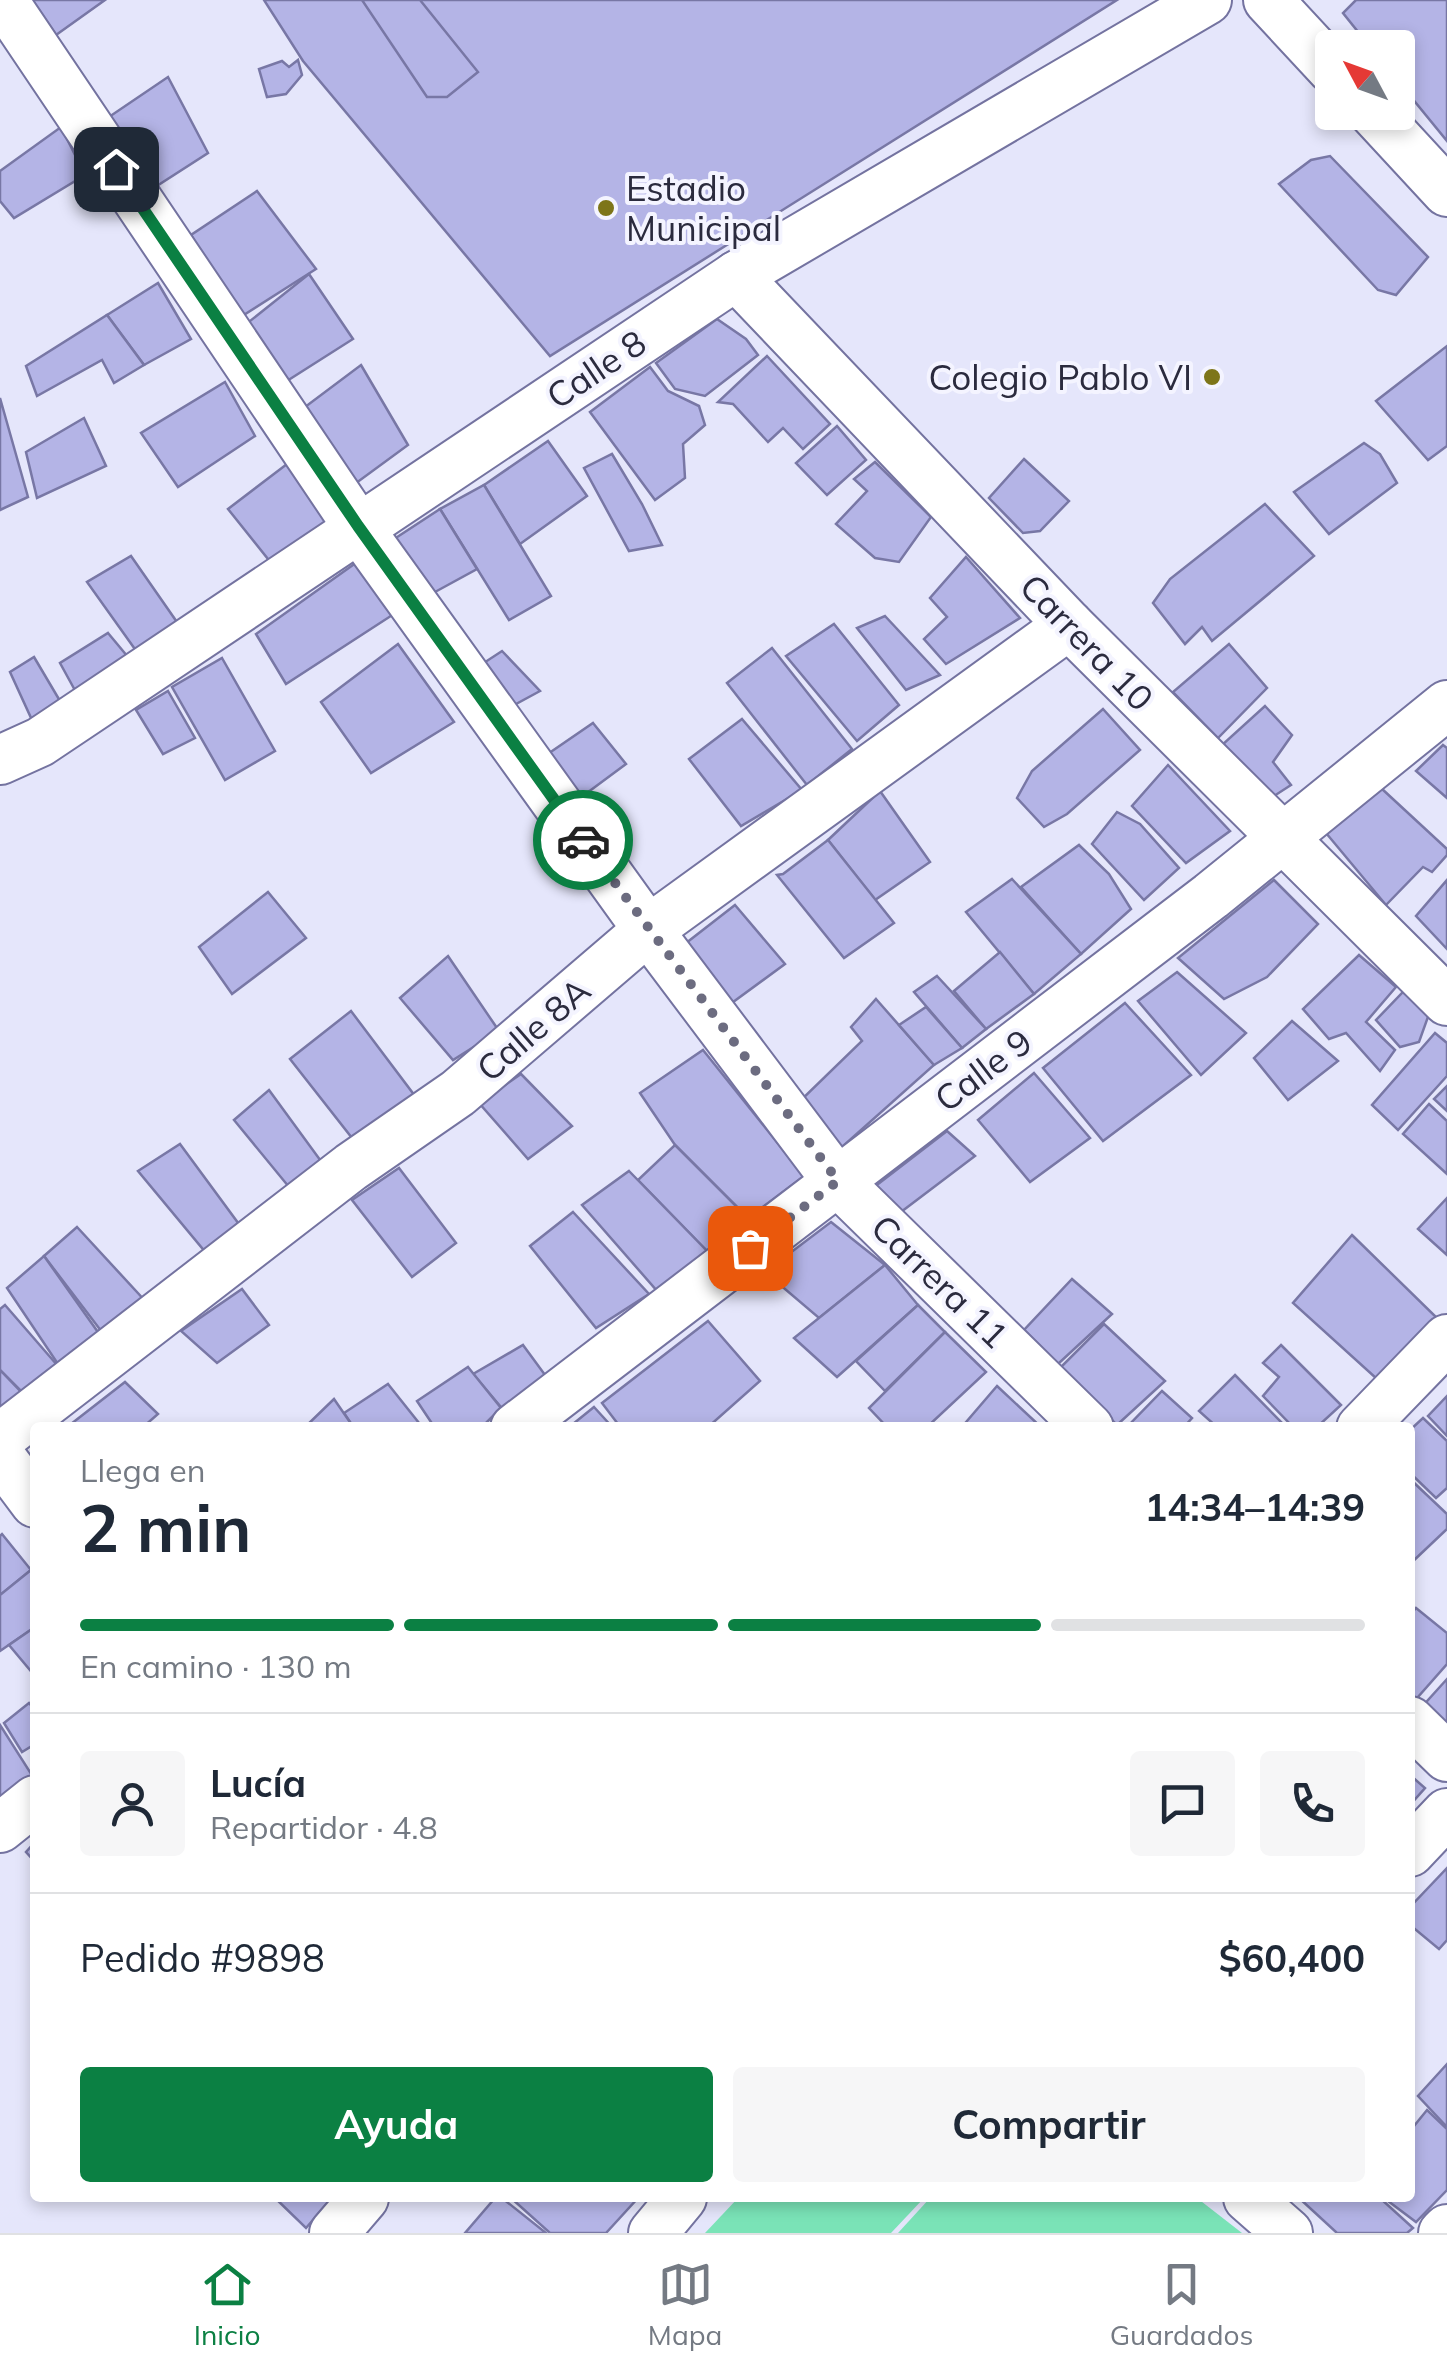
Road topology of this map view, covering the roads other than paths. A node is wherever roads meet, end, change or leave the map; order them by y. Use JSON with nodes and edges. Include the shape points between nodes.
{"nodes":[{"id":1,"x":2,"y":0,"type":"edge"},
{"id":2,"x":1207,"y":0,"type":"edge"},
{"id":3,"x":1268,"y":0,"type":"edge"},
{"id":4,"x":1315,"y":51,"type":"edge"},
{"id":5,"x":1390,"y":130,"type":"edge"},
{"id":6,"x":1447,"y":192,"type":"edge"},
{"id":7,"x":736,"y":276,"type":"junction"},
{"id":8,"x":358,"y":526,"type":"junction"},
{"id":9,"x":1069,"y":625,"type":"junction"},
{"id":10,"x":1447,"y":705,"type":"edge"},
{"id":11,"x":0,"y":760,"type":"edge"},
{"id":12,"x":1281,"y":839,"type":"junction"},
{"id":13,"x":648,"y":930,"type":"junction"},
{"id":14,"x":1447,"y":1001,"type":"edge"},
{"id":15,"x":838,"y":1181,"type":"junction"},
{"id":16,"x":1447,"y":1338,"type":"edge"},
{"id":17,"x":523,"y":1422,"type":"edge"},
{"id":18,"x":1082,"y":1422,"type":"edge"},
{"id":19,"x":1367,"y":1422,"type":"edge"},
{"id":20,"x":0,"y":1438,"type":"edge"},
{"id":21,"x":0,"y":1456,"type":"edge"},
{"id":22,"x":30,"y":1496,"type":"edge"},
{"id":23,"x":1415,"y":1726,"type":"edge"},
{"id":24,"x":1447,"y":1757,"type":"edge"},
{"id":25,"x":30,"y":1804,"type":"edge"},
{"id":26,"x":1447,"y":1812,"type":"edge"},
{"id":27,"x":0,"y":1828,"type":"edge"},
{"id":28,"x":1415,"y":1847,"type":"edge"},
{"id":29,"x":361,"y":2202,"type":"edge"},
{"id":30,"x":679,"y":2202,"type":"edge"},
{"id":31,"x":1253,"y":2202,"type":"edge"},
{"id":32,"x":334,"y":2233,"type":"edge"},
{"id":33,"x":653,"y":2233,"type":"edge"},
{"id":34,"x":1288,"y":2233,"type":"edge"}],
"edges":[{"from":1,"to":8,"type":"street","name":"Carrera 11"},
{"from":2,"to":7,"type":"street","name":"Calle 8"},
{"from":3,"to":4,"type":"street"},
{"from":5,"to":6,"type":"street"},
{"from":7,"to":8,"type":"street","name":"Calle 8"},
{"from":7,"to":9,"type":"street","name":"Carrera 10"},
{"from":8,"to":11,"type":"street","name":"Calle 8","via":[[40,742]]},
{"from":8,"to":13,"type":"street","name":"Carrera 11"},
{"from":9,"to":12,"type":"street","name":"Carrera 10"},
{"from":9,"to":13,"type":"street","name":"Calle 8A"},
{"from":10,"to":12,"type":"street","name":"Calle 9"},
{"from":12,"to":14,"type":"street","name":"Carrera 10"},
{"from":12,"to":15,"type":"street","name":"Calle 9"},
{"from":13,"to":15,"type":"street","name":"Carrera 11"},
{"from":13,"to":20,"type":"street","name":"Calle 8A","via":[[458,1093],[351,1167]]},
{"from":15,"to":17,"type":"street","name":"Calle 9"},
{"from":15,"to":18,"type":"street","name":"Carrera 11"},
{"from":16,"to":19,"type":"street"},
{"from":21,"to":22,"type":"street"},
{"from":23,"to":24,"type":"street"},
{"from":25,"to":27,"type":"street"},
{"from":26,"to":28,"type":"street"},
{"from":29,"to":32,"type":"street"},
{"from":30,"to":33,"type":"street"},
{"from":31,"to":34,"type":"street"}]}
